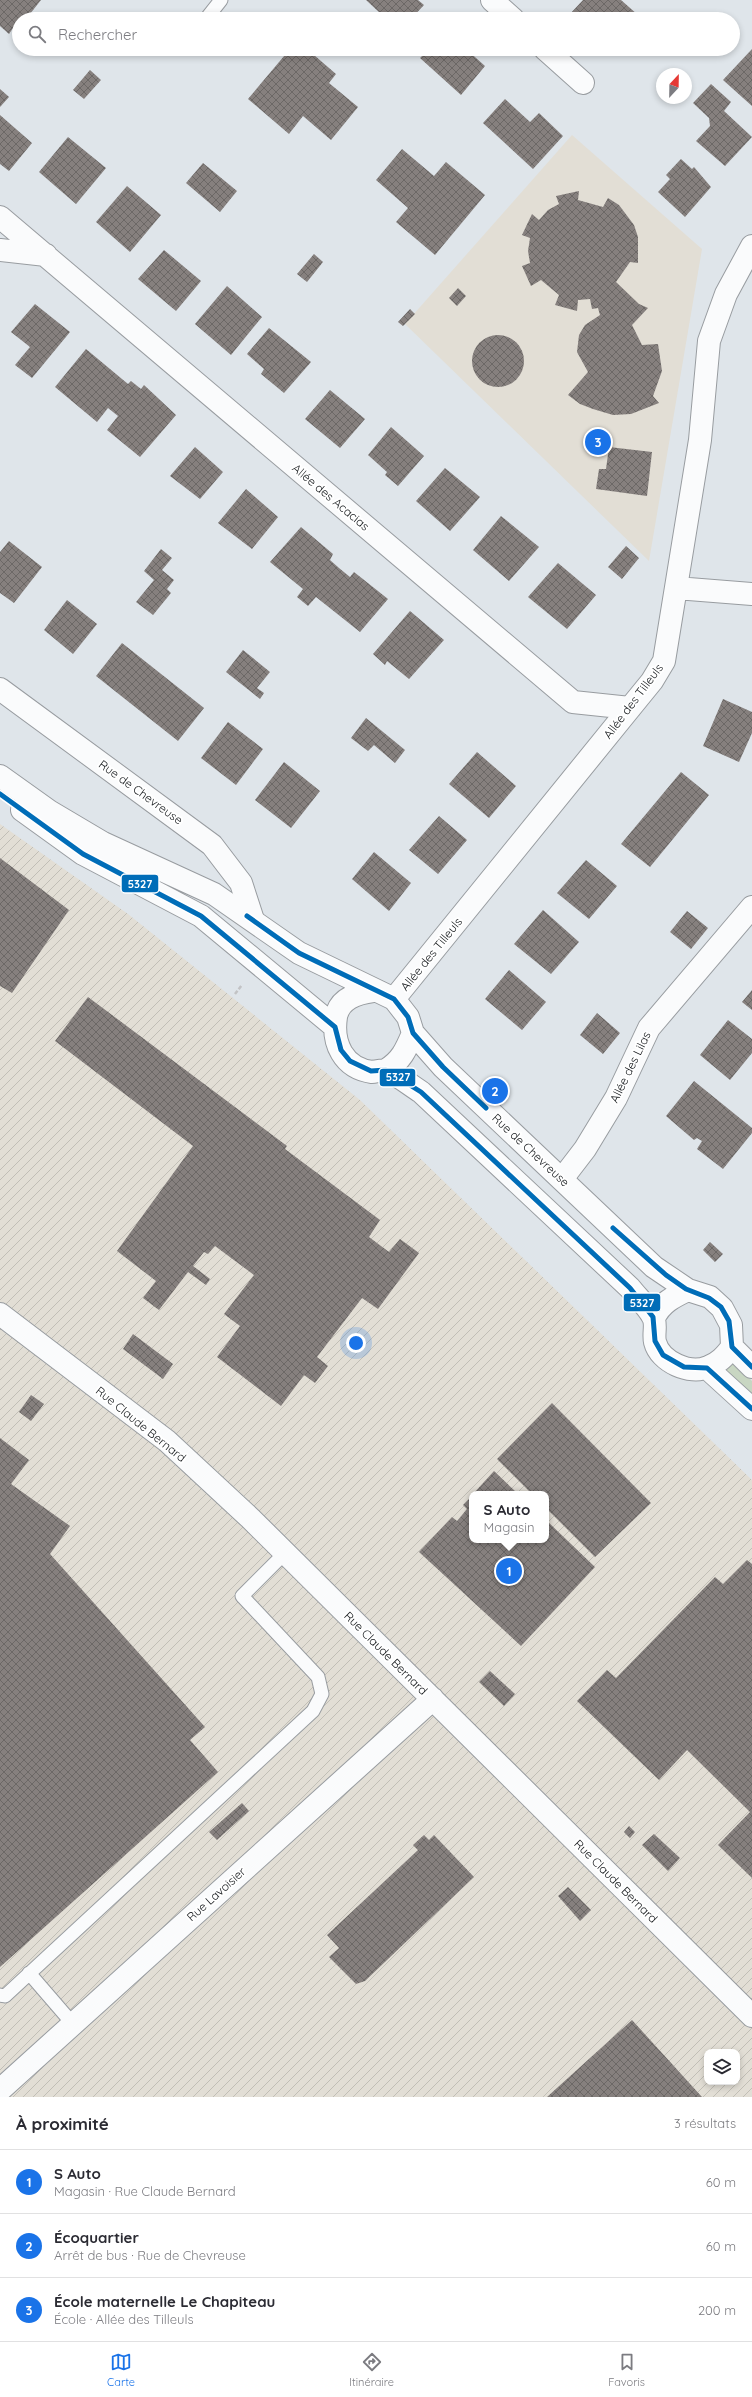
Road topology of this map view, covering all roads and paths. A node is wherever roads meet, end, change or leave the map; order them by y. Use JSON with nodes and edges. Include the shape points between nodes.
{"nodes":[{"id":1,"x":222,"y":0,"type":"edge"},
{"id":2,"x":492,"y":0,"type":"edge"},
{"id":3,"x":212,"y":12,"type":"edge"},
{"id":4,"x":505,"y":12,"type":"edge"},
{"id":5,"x":553,"y":56,"type":"edge"},
{"id":6,"x":583,"y":83,"type":"dead end"},
{"id":7,"x":0,"y":216,"type":"edge"},
{"id":8,"x":752,"y":246,"type":"edge"},
{"id":9,"x":0,"y":250,"type":"edge"},
{"id":10,"x":46,"y":255,"type":"junction"},
{"id":11,"x":676,"y":588,"type":"junction"},
{"id":12,"x":752,"y":594,"type":"edge"},
{"id":13,"x":0,"y":689,"type":"edge"},
{"id":14,"x":630,"y":708,"type":"junction"},
{"id":15,"x":0,"y":776,"type":"edge"},
{"id":16,"x":0,"y":794,"type":"edge"},
{"id":17,"x":752,"y":907,"type":"edge"},
{"id":18,"x":253,"y":920,"type":"junction"},
{"id":19,"x":373,"y":991,"type":"junction"},
{"id":20,"x":394,"y":999,"type":"junction"},
{"id":21,"x":335,"y":1027,"type":"junction"},
{"id":22,"x":413,"y":1033,"type":"junction"},
{"id":23,"x":386,"y":1070,"type":"junction"},
{"id":24,"x":562,"y":1179,"type":"junction"},
{"id":25,"x":688,"y":1290,"type":"junction"},
{"id":26,"x":0,"y":1314,"type":"edge"},
{"id":27,"x":654,"y":1318,"type":"junction"},
{"id":28,"x":732,"y":1347,"type":"junction"},
{"id":29,"x":752,"y":1367,"type":"edge"},
{"id":30,"x":708,"y":1368,"type":"junction"},
{"id":31,"x":752,"y":1409,"type":"edge"},
{"id":32,"x":285,"y":1553,"type":"junction"},
{"id":33,"x":433,"y":1699,"type":"junction"},
{"id":34,"x":29,"y":1973,"type":"junction"},
{"id":35,"x":0,"y":1995,"type":"edge"},
{"id":36,"x":752,"y":2016,"type":"edge"},
{"id":37,"x":72,"y":2024,"type":"junction"},
{"id":38,"x":0,"y":2090,"type":"edge"}],
"edges":[{"from":1,"to":3,"type":"lane"},
{"from":2,"to":4,"type":"street"},
{"from":5,"to":6,"type":"street"},
{"from":7,"to":10,"type":"street","name":"Allée des Acacias"},
{"from":8,"to":11,"type":"street","name":"Allée des Tilleuls","via":[[726,294],[709,341],[700,440]]},
{"from":9,"to":10,"type":"street"},
{"from":10,"to":14,"type":"street","name":"Allée des Acacias","via":[[573,702]]},
{"from":11,"to":12,"type":"street"},
{"from":11,"to":14,"type":"street","name":"Allée des Tilleuls","via":[[664,661]]},
{"from":13,"to":18,"type":"street","name":"Rue de Chevreuse","via":[[212,845],[241,883]]},
{"from":14,"to":20,"type":"street","name":"Allée des Tilleuls"},
{"from":15,"to":18,"type":"street","via":[[49,811],[103,843],[214,894]]},
{"from":16,"to":21,"type":"street","via":[[83,854],[201,916]]},
{"from":17,"to":24,"type":"street","name":"Allée des Lilas","via":[[649,1028],[616,1098],[585,1149]]},
{"from":18,"to":19,"type":"street","via":[[299,953]]},
{"from":19,"to":20,"type":"street"},
{"from":19,"to":21,"type":"street","via":[[356,993],[346,1000],[337,1013]]},
{"from":20,"to":22,"type":"street","name":"Rue de Chevreuse","via":[[408,1017]]},
{"from":21,"to":23,"type":"street","via":[[336,1041],[343,1058],[357,1067],[372,1072]]},
{"from":22,"to":23,"type":"street","via":[[406,1052],[396,1064]]},
{"from":22,"to":24,"type":"street","name":"Rue de Chevreuse","via":[[443,1067]]},
{"from":23,"to":27,"type":"street","via":[[420,1092],[630,1288]]},
{"from":24,"to":25,"type":"street","name":"Rue de Chevreuse","via":[[654,1267]]},
{"from":25,"to":27,"type":"street","via":[[658,1309]]},
{"from":25,"to":28,"type":"street","name":"Rue de Chevreuse","via":[[710,1297],[722,1308],[731,1326]]},
{"from":26,"to":32,"type":"street","name":"Rue Claude Bernard","via":[[167,1441]]},
{"from":27,"to":30,"type":"street","via":[[655,1342],[665,1358],[694,1370]]},
{"from":28,"to":29,"type":"street"},
{"from":28,"to":30,"type":"street","via":[[721,1360]]},
{"from":30,"to":31,"type":"street"},
{"from":32,"to":33,"type":"street","name":"Rue Claude Bernard"},
{"from":32,"to":34,"type":"lane","via":[[242,1596],[318,1677],[322,1694],[313,1711]]},
{"from":33,"to":36,"type":"street","name":"Rue Claude Bernard"},
{"from":33,"to":37,"type":"street","name":"Rue Lavoisier"},
{"from":34,"to":35,"type":"lane","via":[[5,1996]]},
{"from":34,"to":37,"type":"lane"},
{"from":37,"to":38,"type":"street","name":"Rue Lavoisier"}]}
